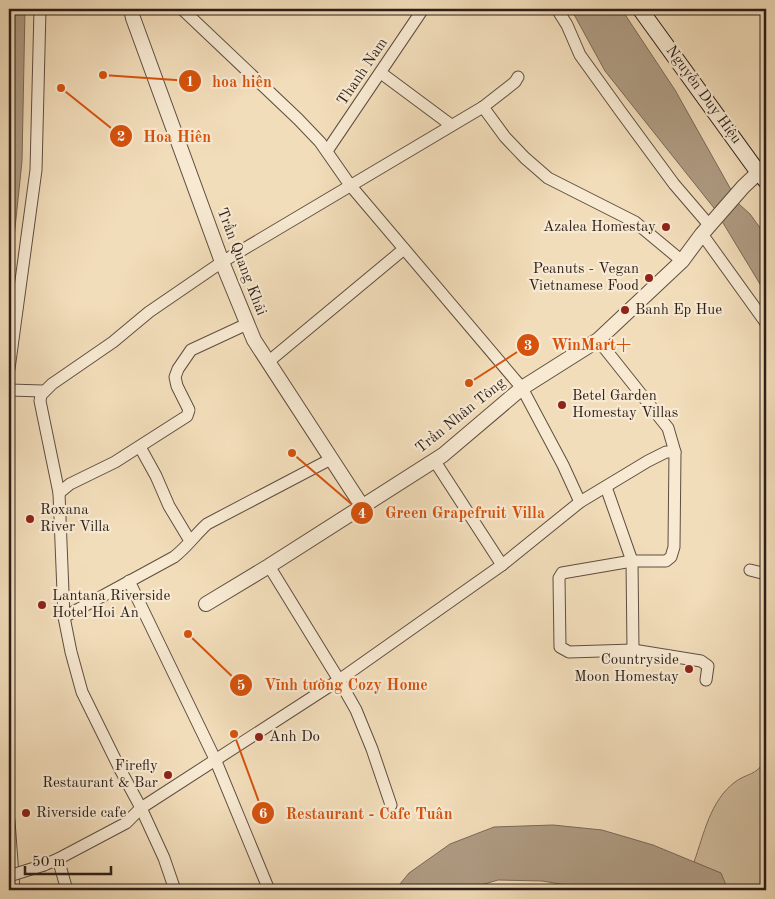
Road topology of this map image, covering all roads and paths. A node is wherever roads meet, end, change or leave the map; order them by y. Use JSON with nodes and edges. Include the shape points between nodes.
{"nodes":[{"id":1,"x":40,"y":9,"type":"edge"},
{"id":2,"x":131,"y":9,"type":"edge"},
{"id":3,"x":423,"y":9,"type":"edge"},
{"id":4,"x":557,"y":9,"type":"edge"},
{"id":5,"x":640,"y":9,"type":"edge"},
{"id":6,"x":186,"y":10,"type":"edge"},
{"id":7,"x":381,"y":73,"type":"junction"},
{"id":8,"x":518,"y":77,"type":"dead end"},
{"id":9,"x":483,"y":107,"type":"junction"},
{"id":10,"x":451,"y":125,"type":"junction"},
{"id":11,"x":328,"y":151,"type":"junction"},
{"id":12,"x":764,"y":173,"type":"edge"},
{"id":13,"x":350,"y":185,"type":"junction"},
{"id":14,"x":708,"y":228,"type":"junction"},
{"id":15,"x":404,"y":249,"type":"junction"},
{"id":16,"x":682,"y":261,"type":"junction"},
{"id":17,"x":222,"y":262,"type":"junction"},
{"id":18,"x":766,"y":323,"type":"edge"},
{"id":19,"x":247,"y":324,"type":"junction"},
{"id":20,"x":598,"y":340,"type":"junction"},
{"id":21,"x":268,"y":362,"type":"junction"},
{"id":22,"x":9,"y":369,"type":"edge"},
{"id":23,"x":522,"y":388,"type":"junction"},
{"id":24,"x":9,"y":390,"type":"edge"},
{"id":25,"x":43,"y":391,"type":"junction"},
{"id":26,"x":140,"y":447,"type":"junction"},
{"id":27,"x":674,"y":452,"type":"junction"},
{"id":28,"x":331,"y":459,"type":"junction"},
{"id":29,"x":434,"y":460,"type":"junction"},
{"id":30,"x":606,"y":487,"type":"junction"},
{"id":31,"x":59,"y":493,"type":"junction"},
{"id":32,"x":580,"y":502,"type":"junction"},
{"id":33,"x":362,"y":506,"type":"junction"},
{"id":34,"x":190,"y":541,"type":"junction"},
{"id":35,"x":632,"y":561,"type":"junction"},
{"id":36,"x":502,"y":564,"type":"junction"},
{"id":37,"x":269,"y":566,"type":"junction"},
{"id":38,"x":750,"y":570,"type":"dead end"},
{"id":39,"x":766,"y":574,"type":"edge"},
{"id":40,"x":129,"y":581,"type":"junction"},
{"id":41,"x":206,"y":604,"type":"dead end"},
{"id":42,"x":64,"y":617,"type":"junction"},
{"id":43,"x":633,"y":650,"type":"junction"},
{"id":44,"x":338,"y":680,"type":"junction"},
{"id":45,"x":706,"y":680,"type":"dead end"},
{"id":46,"x":215,"y":759,"type":"junction"},
{"id":47,"x":391,"y":804,"type":"dead end"},
{"id":48,"x":141,"y":808,"type":"junction"},
{"id":49,"x":9,"y":821,"type":"edge"},
{"id":50,"x":58,"y":859,"type":"junction"},
{"id":51,"x":9,"y":876,"type":"edge"},
{"id":52,"x":14,"y":890,"type":"edge"},
{"id":53,"x":67,"y":890,"type":"edge"},
{"id":54,"x":175,"y":890,"type":"edge"},
{"id":55,"x":269,"y":890,"type":"edge"}],
"edges":[{"from":1,"to":22,"type":"street","via":[[36,170]]},
{"from":2,"to":17,"type":"street","name":"Trần Quang Khải"},
{"from":3,"to":7,"type":"street","name":"Thanh Nam"},
{"from":4,"to":14,"type":"street","via":[[580,55]]},
{"from":5,"to":12,"type":"main road","name":"Nguyễn Duy Hiệu"},
{"from":6,"to":11,"type":"street"},
{"from":7,"to":10,"type":"street"},
{"from":7,"to":11,"type":"street","name":"Thanh Nam"},
{"from":8,"to":9,"type":"street"},
{"from":9,"to":10,"type":"street"},
{"from":9,"to":16,"type":"street","via":[[525,158],[548,178],[635,222]]},
{"from":10,"to":13,"type":"street"},
{"from":11,"to":13,"type":"street"},
{"from":12,"to":14,"type":"street","name":"Trần Nhân Tông","via":[[743,186]]},
{"from":13,"to":15,"type":"street"},
{"from":13,"to":17,"type":"street"},
{"from":14,"to":16,"type":"street","name":"Trần Nhân Tông"},
{"from":14,"to":18,"type":"street"},
{"from":15,"to":21,"type":"street"},
{"from":15,"to":23,"type":"street"},
{"from":16,"to":20,"type":"street","name":"Trần Nhân Tông"},
{"from":17,"to":19,"type":"street","name":"Trần Quang Khải"},
{"from":17,"to":25,"type":"street"},
{"from":19,"to":21,"type":"street","name":"Trần Quang Khải"},
{"from":19,"to":26,"type":"street","via":[[191,350],[176,377],[189,413]]},
{"from":20,"to":23,"type":"street","name":"Trần Nhân Tông"},
{"from":20,"to":27,"type":"street","via":[[668,428]]},
{"from":21,"to":28,"type":"street","name":"Trần Quang Khải"},
{"from":23,"to":29,"type":"street","name":"Trần Nhân Tông"},
{"from":23,"to":32,"type":"street"},
{"from":24,"to":25,"type":"street"},
{"from":25,"to":31,"type":"street","via":[[40,401]]},
{"from":26,"to":31,"type":"street"},
{"from":26,"to":34,"type":"street","via":[[168,506]]},
{"from":27,"to":30,"type":"street","via":[[666,452],[648,461]]},
{"from":27,"to":35,"type":"street","via":[[674,547],[671,557],[666,561]]},
{"from":28,"to":33,"type":"street","name":"Trần Quang Khải"},
{"from":28,"to":34,"type":"street","via":[[206,524]]},
{"from":29,"to":33,"type":"street","name":"Trần Nhân Tông"},
{"from":29,"to":36,"type":"street"},
{"from":30,"to":32,"type":"street"},
{"from":30,"to":35,"type":"street"},
{"from":31,"to":42,"type":"street"},
{"from":32,"to":36,"type":"street"},
{"from":33,"to":37,"type":"street","name":"Trần Nhân Tông"},
{"from":34,"to":40,"type":"street","via":[[174,557]]},
{"from":35,"to":43,"type":"street"},
{"from":35,"to":43,"type":"street","via":[[562,573],[559,578],[560,647],[569,652]]},
{"from":36,"to":44,"type":"street"},
{"from":37,"to":41,"type":"street","name":"Trần Nhân Tông"},
{"from":37,"to":44,"type":"street"},
{"from":38,"to":39,"type":"street"},
{"from":40,"to":42,"type":"street"},
{"from":40,"to":46,"type":"street"},
{"from":42,"to":48,"type":"street","via":[[82,692]]},
{"from":43,"to":45,"type":"street","via":[[701,660],[708,666]]},
{"from":44,"to":46,"type":"street"},
{"from":44,"to":47,"type":"street","via":[[356,710]]},
{"from":46,"to":48,"type":"street"},
{"from":46,"to":55,"type":"street"},
{"from":48,"to":50,"type":"street","via":[[126,823]]},
{"from":48,"to":54,"type":"street"},
{"from":49,"to":52,"type":"street"},
{"from":50,"to":51,"type":"street","bridge":true},
{"from":50,"to":53,"type":"street"}]}
